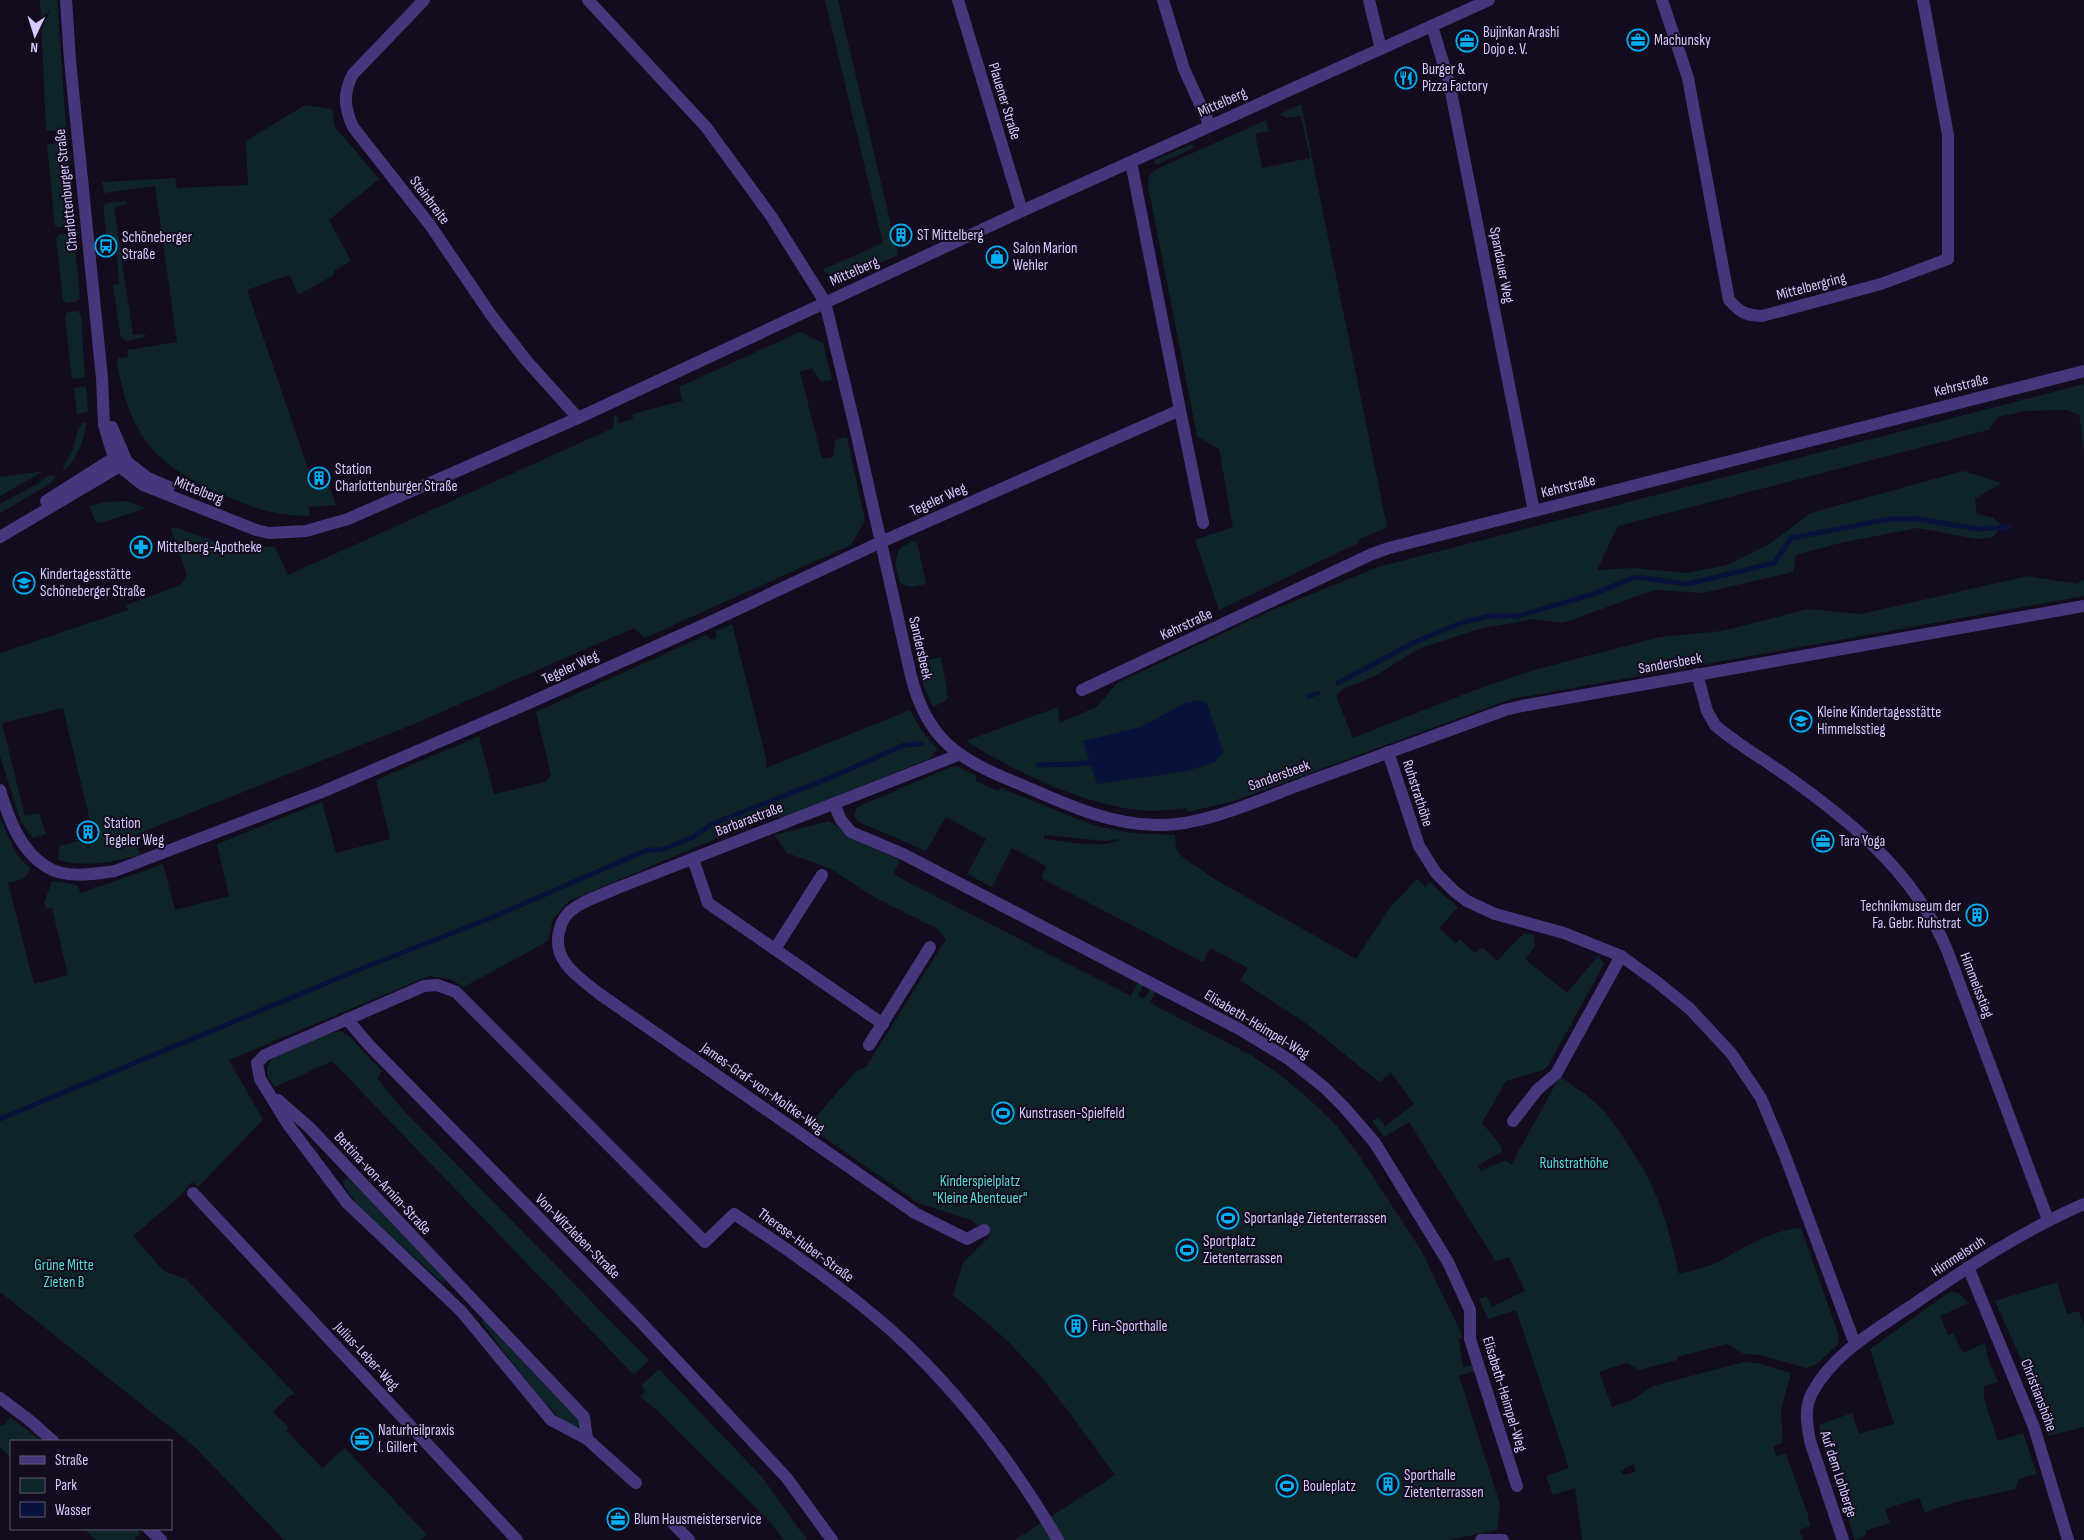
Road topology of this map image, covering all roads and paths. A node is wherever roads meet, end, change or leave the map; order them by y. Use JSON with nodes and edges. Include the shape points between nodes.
{"nodes":[{"id":1,"x":66,"y":0,"type":"edge"},
{"id":2,"x":424,"y":0,"type":"edge"},
{"id":3,"x":588,"y":0,"type":"edge"},
{"id":4,"x":958,"y":0,"type":"edge"},
{"id":5,"x":1163,"y":0,"type":"edge"},
{"id":6,"x":1369,"y":0,"type":"edge"},
{"id":7,"x":1489,"y":0,"type":"edge"},
{"id":8,"x":1662,"y":0,"type":"edge"},
{"id":9,"x":1923,"y":0,"type":"edge"},
{"id":10,"x":1432,"y":26,"type":"junction"},
{"id":11,"x":1381,"y":49,"type":"junction"},
{"id":12,"x":1210,"y":126,"type":"junction"},
{"id":13,"x":1131,"y":162,"type":"junction"},
{"id":14,"x":1022,"y":211,"type":"junction"},
{"id":15,"x":825,"y":302,"type":"junction"},
{"id":16,"x":2084,"y":371,"type":"edge"},
{"id":17,"x":1180,"y":410,"type":"junction"},
{"id":18,"x":578,"y":418,"type":"junction"},
{"id":19,"x":120,"y":460,"type":"junction"},
{"id":20,"x":1534,"y":511,"type":"junction"},
{"id":21,"x":1203,"y":522,"type":"dead end"},
{"id":22,"x":0,"y":528,"type":"edge"},
{"id":23,"x":0,"y":537,"type":"edge"},
{"id":24,"x":881,"y":542,"type":"junction"},
{"id":25,"x":2084,"y":606,"type":"edge"},
{"id":26,"x":1697,"y":674,"type":"junction"},
{"id":27,"x":1082,"y":690,"type":"dead end"},
{"id":28,"x":1388,"y":752,"type":"junction"},
{"id":29,"x":958,"y":755,"type":"junction"},
{"id":30,"x":0,"y":790,"type":"edge"},
{"id":31,"x":834,"y":804,"type":"junction"},
{"id":32,"x":693,"y":859,"type":"junction"},
{"id":33,"x":822,"y":875,"type":"dead end"},
{"id":34,"x":560,"y":926,"type":"joint"},
{"id":35,"x":930,"y":947,"type":"dead end"},
{"id":36,"x":775,"y":949,"type":"junction"},
{"id":37,"x":1621,"y":956,"type":"junction"},
{"id":38,"x":347,"y":1019,"type":"junction"},
{"id":39,"x":882,"y":1024,"type":"junction"},
{"id":40,"x":870,"y":1045,"type":"dead end"},
{"id":41,"x":266,"y":1090,"type":"junction"},
{"id":42,"x":1512,"y":1120,"type":"dead end"},
{"id":43,"x":193,"y":1193,"type":"dead end"},
{"id":44,"x":2084,"y":1204,"type":"edge"},
{"id":45,"x":2048,"y":1220,"type":"junction"},
{"id":46,"x":984,"y":1230,"type":"dead end"},
{"id":47,"x":1968,"y":1267,"type":"junction"},
{"id":48,"x":473,"y":1302,"type":"junction"},
{"id":49,"x":461,"y":1311,"type":"junction"},
{"id":50,"x":1855,"y":1344,"type":"junction"},
{"id":51,"x":0,"y":1398,"type":"edge"},
{"id":52,"x":587,"y":1439,"type":"junction"},
{"id":53,"x":52,"y":1440,"type":"edge"},
{"id":54,"x":636,"y":1483,"type":"dead end"},
{"id":55,"x":1517,"y":1486,"type":"dead end"},
{"id":56,"x":670,"y":1520,"type":"dead end"},
{"id":57,"x":150,"y":1530,"type":"edge"},
{"id":58,"x":161,"y":1540,"type":"edge"},
{"id":59,"x":517,"y":1540,"type":"edge"},
{"id":60,"x":689,"y":1540,"type":"edge"},
{"id":61,"x":832,"y":1540,"type":"edge"},
{"id":62,"x":1058,"y":1540,"type":"edge"},
{"id":63,"x":1481,"y":1540,"type":"edge"},
{"id":64,"x":1503,"y":1540,"type":"edge"},
{"id":65,"x":1843,"y":1540,"type":"edge"},
{"id":66,"x":2068,"y":1540,"type":"edge"}],
"edges":[{"from":1,"to":19,"type":"street","name":"Charlottenburger Straße","via":[[102,378]]},
{"from":2,"to":18,"type":"street","name":"Steinbreite","via":[[353,74],[346,87],[346,113],[353,128],[430,225],[491,315]]},
{"from":3,"to":15,"type":"street","via":[[706,127],[771,216]]},
{"from":4,"to":14,"type":"street","name":"Plauener Straße"},
{"from":5,"to":12,"type":"street","via":[[1184,70]]},
{"from":6,"to":11,"type":"street"},
{"from":7,"to":10,"type":"street","name":"Mittelberg"},
{"from":8,"to":9,"type":"street","name":"Mittelbergring","via":[[1688,78],[1729,300],[1740,312],[1762,316],[1881,284],[1948,259],[1948,135]]},
{"from":10,"to":11,"type":"street","name":"Mittelberg"},
{"from":10,"to":20,"type":"street","name":"Spandauer Weg","via":[[1449,82]]},
{"from":11,"to":12,"type":"street","name":"Mittelberg"},
{"from":12,"to":13,"type":"street","name":"Mittelberg"},
{"from":13,"to":14,"type":"street","name":"Mittelberg"},
{"from":13,"to":17,"type":"street"},
{"from":14,"to":15,"type":"street","name":"Mittelberg"},
{"from":15,"to":18,"type":"street","name":"Mittelberg"},
{"from":15,"to":24,"type":"street","name":"Sandersbeek"},
{"from":16,"to":20,"type":"street","name":"Kehrstraße"},
{"from":17,"to":21,"type":"street"},
{"from":17,"to":24,"type":"street","name":"Tegeler Weg"},
{"from":18,"to":19,"type":"street","name":"Mittelberg","via":[[348,519],[314,530],[283,533],[256,530],[158,492],[143,485]]},
{"from":19,"to":22,"type":"street"},
{"from":19,"to":23,"type":"street"},
{"from":20,"to":27,"type":"street","name":"Kehrstraße","via":[[1372,554]]},
{"from":24,"to":29,"type":"street","name":"Sandersbeek","via":[[916,696],[935,733]]},
{"from":24,"to":30,"type":"street","name":"Tegeler Weg","via":[[708,623],[322,792],[115,871],[89,875],[47,868],[17,835]]},
{"from":25,"to":26,"type":"street","name":"Sandersbeek"},
{"from":26,"to":28,"type":"street","name":"Sandersbeek","via":[[1505,710]]},
{"from":26,"to":45,"type":"street","name":"Himmelsstieg","via":[[1707,712],[1715,725],[1858,831],[1897,870],[1927,909],[1946,950]]},
{"from":28,"to":29,"type":"street","name":"Sandersbeek","via":[[1238,807],[1191,821],[1159,826],[1124,822],[1082,810]]},
{"from":28,"to":37,"type":"street","name":"Ruhstrathöhe","via":[[1418,846],[1432,868],[1454,892],[1495,914],[1564,932]]},
{"from":29,"to":31,"type":"street","name":"Barbarastraße"},
{"from":31,"to":32,"type":"street","name":"Barbarastraße"},
{"from":31,"to":55,"type":"street","name":"Elisabeth-Heimpel-Weg","via":[[841,820],[852,832],[911,858],[1241,1030],[1290,1060],[1325,1088],[1375,1143],[1448,1262],[1470,1310],[1470,1339]]},
{"from":32,"to":34,"type":"street","name":"Barbarastraße","via":[[576,906]]},
{"from":32,"to":36,"type":"street","via":[[708,903]]},
{"from":33,"to":36,"type":"street"},
{"from":34,"to":46,"type":"street","name":"James-Graf-von-Moltke-Weg","via":[[559,956],[601,995],[916,1213],[967,1239]]},
{"from":35,"to":39,"type":"street"},
{"from":36,"to":39,"type":"street"},
{"from":37,"to":42,"type":"street","via":[[1556,1074]]},
{"from":37,"to":50,"type":"street","name":"Ruhstrathöhe","via":[[1690,1009],[1731,1053],[1761,1098]]},
{"from":38,"to":41,"type":"street","name":"Bettina-von-Arnim-Straße","via":[[265,1055],[257,1070]]},
{"from":38,"to":61,"type":"street","name":"Von-Witzleben-Straße","via":[[786,1477]]},
{"from":38,"to":62,"type":"street","name":"Therese-Huber-Straße","via":[[419,988],[437,985],[456,992],[705,1242],[734,1214],[842,1290],[892,1332],[939,1378],[987,1433]]},
{"from":39,"to":40,"type":"street"},
{"from":41,"to":48,"type":"street","name":"Bettina-von-Arnim-Straße","via":[[308,1127]]},
{"from":41,"to":49,"type":"street","name":"Bettina-von-Arnim-Straße","via":[[347,1203]]},
{"from":43,"to":59,"type":"street","name":"Julius-Leber-Weg"},
{"from":44,"to":45,"type":"street","name":"Himmelsruh"},
{"from":45,"to":47,"type":"street","name":"Himmelsruh"},
{"from":47,"to":50,"type":"street","name":"Himmelsruh"},
{"from":47,"to":66,"type":"street","name":"Christianshöhe","via":[[2034,1427]]},
{"from":48,"to":49,"type":"street"},
{"from":48,"to":52,"type":"street","name":"Bettina-von-Arnim-Straße","via":[[584,1418]]},
{"from":49,"to":52,"type":"street","name":"Bettina-von-Arnim-Straße","via":[[551,1420]]},
{"from":50,"to":65,"type":"street","name":"Auf dem Lohberge","via":[[1822,1377],[1811,1395],[1807,1411],[1810,1441]]},
{"from":51,"to":53,"type":"street"},
{"from":52,"to":54,"type":"street","name":"Bettina-von-Arnim-Straße"},
{"from":56,"to":60,"type":"street"},
{"from":57,"to":58,"type":"street"},
{"from":63,"to":64,"type":"street"}]}
